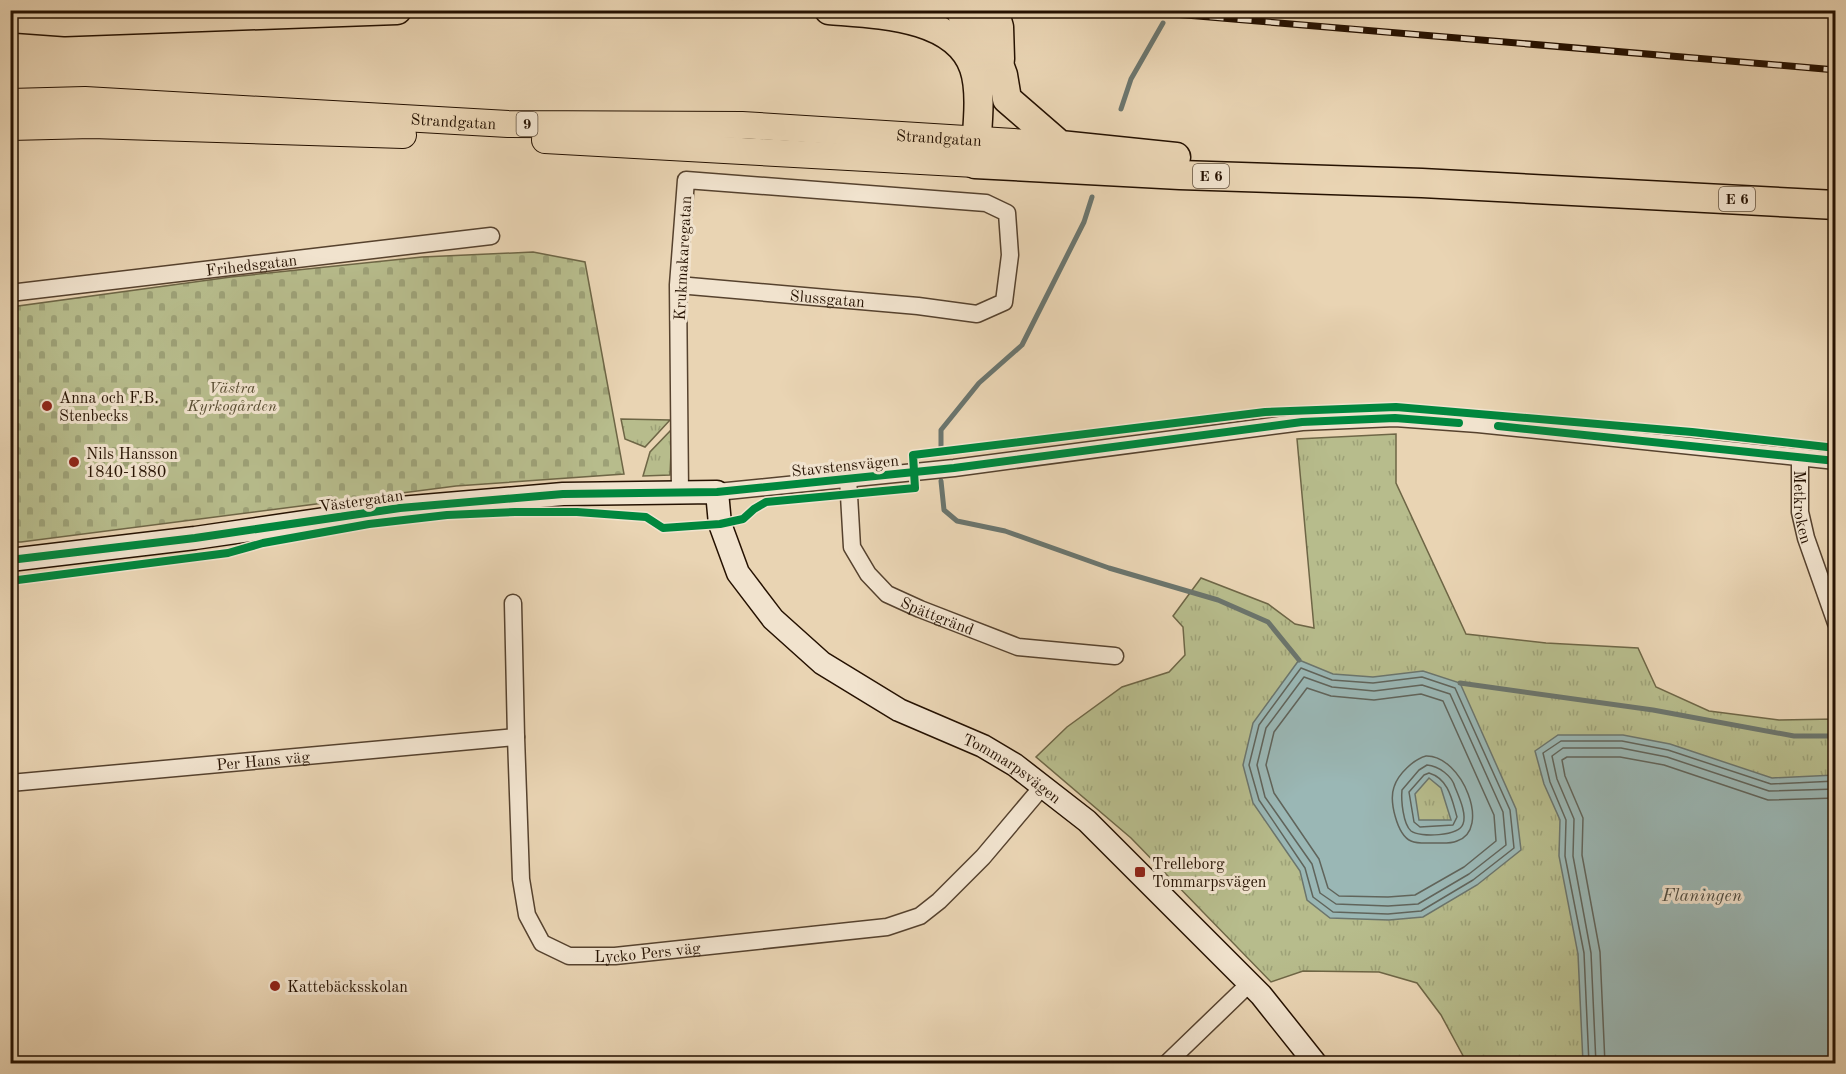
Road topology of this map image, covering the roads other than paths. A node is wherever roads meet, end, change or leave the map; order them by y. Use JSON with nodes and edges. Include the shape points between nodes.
{"nodes":[{"id":1,"x":397,"y":10,"type":"edge"},
{"id":2,"x":829,"y":10,"type":"edge"},
{"id":3,"x":994,"y":10,"type":"edge"},
{"id":4,"x":961,"y":16,"type":"edge"},
{"id":5,"x":10,"y":18,"type":"edge"},
{"id":6,"x":1000,"y":64,"type":"junction"},
{"id":7,"x":1007,"y":99,"type":"junction"},
{"id":8,"x":10,"y":102,"type":"edge"},
{"id":9,"x":10,"y":127,"type":"edge"},
{"id":10,"x":1060,"y":145,"type":"junction"},
{"id":11,"x":989,"y":152,"type":"junction"},
{"id":12,"x":1422,"y":183,"type":"junction"},
{"id":13,"x":1836,"y":205,"type":"edge"},
{"id":14,"x":491,"y":236,"type":"dead end"},
{"id":15,"x":678,"y":285,"type":"junction"},
{"id":16,"x":10,"y":293,"type":"edge"},
{"id":17,"x":977,"y":314,"type":"joint"},
{"id":18,"x":1800,"y":457,"type":"junction"},
{"id":19,"x":1836,"y":461,"type":"edge"},
{"id":20,"x":848,"y":478,"type":"junction"},
{"id":21,"x":717,"y":492,"type":"junction"},
{"id":22,"x":680,"y":493,"type":"junction"},
{"id":23,"x":10,"y":561,"type":"edge"},
{"id":24,"x":513,"y":603,"type":"dead end"},
{"id":25,"x":1836,"y":623,"type":"edge"},
{"id":26,"x":1115,"y":656,"type":"dead end"},
{"id":27,"x":516,"y":736,"type":"junction"},
{"id":28,"x":10,"y":783,"type":"edge"},
{"id":29,"x":1042,"y":787,"type":"junction"},
{"id":30,"x":1250,"y":983,"type":"junction"},
{"id":31,"x":1166,"y":1064,"type":"edge"},
{"id":32,"x":1316,"y":1064,"type":"edge"}],
"edges":[{"from":1,"to":5,"type":"highway","via":[[65,22]]},
{"from":2,"to":4,"type":"highway","via":[[902,18],[929,26]]},
{"from":3,"to":6,"type":"highway","via":[[999,27]]},
{"from":4,"to":6,"type":"highway","via":[[986,38]]},
{"from":4,"to":11,"type":"highway"},
{"from":6,"to":7,"type":"highway"},
{"from":7,"to":10,"type":"highway"},
{"from":7,"to":11,"type":"main road"},
{"from":8,"to":11,"type":"main road","name":"Strandgatan","number":"9","via":[[85,100],[508,124],[742,125]]},
{"from":9,"to":11,"type":"main road","name":"Strandgatan","number":"9","via":[[92,125]]},
{"from":10,"to":11,"type":"main road","number":"E 6"},
{"from":10,"to":12,"type":"highway","number":"E 6"},
{"from":11,"to":12,"type":"highway","number":"E 6","via":[[1179,175]]},
{"from":12,"to":13,"type":"highway","number":"E 6"},
{"from":14,"to":16,"type":"street","name":"Frihedsgatan"},
{"from":15,"to":17,"type":"street","name":"Slussgatan"},
{"from":15,"to":17,"type":"street","name":"Krukmakaregatan","via":[[686,180],[986,203],[1007,213],[1010,255],[1004,302]]},
{"from":15,"to":22,"type":"street","name":"Krukmakaregatan"},
{"from":18,"to":19,"type":"street","name":"Stavstensvägen"},
{"from":18,"to":20,"type":"street","name":"Stavstensvägen","via":[[1395,418],[1302,422],[954,468]]},
{"from":18,"to":25,"type":"street","name":"Metkroken","via":[[1800,512]]},
{"from":20,"to":21,"type":"street","name":"Stavstensvägen"},
{"from":20,"to":26,"type":"street","name":"Spättgränd","via":[[852,547],[868,574],[888,594],[1018,647]]},
{"from":21,"to":22,"type":"street","name":"Västergatan"},
{"from":21,"to":29,"type":"street","name":"Tommarpsvägen","via":[[720,524],[738,573],[773,619],[822,663],[899,710],[983,746]]},
{"from":22,"to":23,"type":"street","name":"Västergatan","via":[[563,494],[400,508]]},
{"from":24,"to":27,"type":"street","name":"Lycko Pers väg"},
{"from":27,"to":28,"type":"street","name":"Per Hans väg"},
{"from":27,"to":29,"type":"street","name":"Lycko Pers väg","via":[[521,879],[527,915],[542,943],[569,956],[606,957],[887,927],[920,916],[983,857]]},
{"from":29,"to":30,"type":"street","name":"Tommarpsvägen","via":[[1117,849]]},
{"from":30,"to":31,"type":"street"},
{"from":30,"to":32,"type":"street","name":"Tommarpsvägen"}]}
